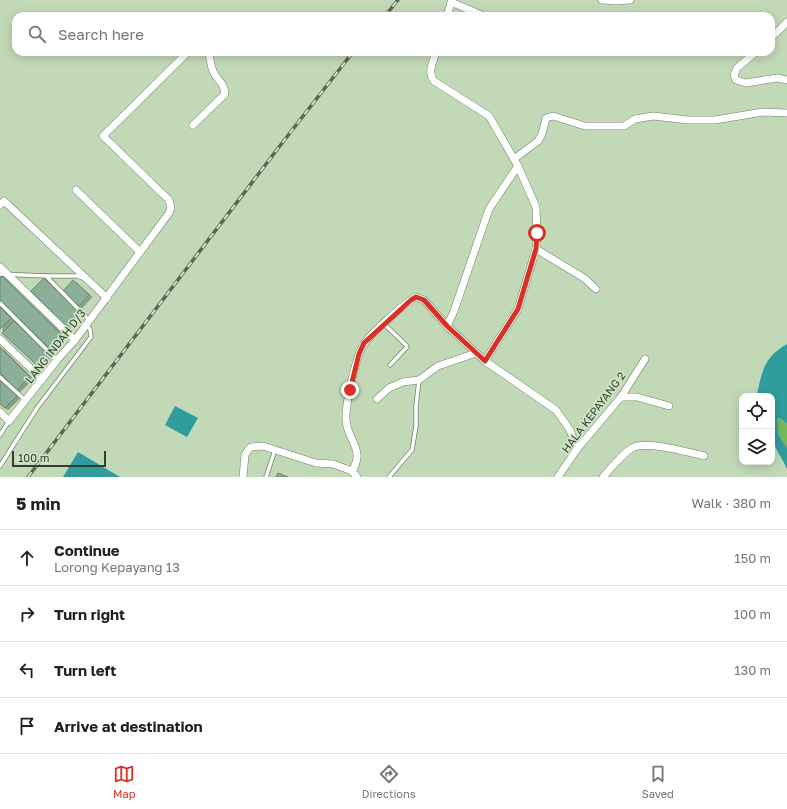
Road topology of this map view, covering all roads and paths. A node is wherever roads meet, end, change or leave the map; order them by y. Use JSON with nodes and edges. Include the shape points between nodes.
{"nodes":[{"id":1,"x":602,"y":0,"type":"edge"},
{"id":2,"x":630,"y":0,"type":"edge"},
{"id":3,"x":451,"y":1,"type":"edge"},
{"id":4,"x":448,"y":12,"type":"edge"},
{"id":5,"x":475,"y":12,"type":"edge"},
{"id":6,"x":787,"y":22,"type":"edge"},
{"id":7,"x":775,"y":34,"type":"edge"},
{"id":8,"x":184,"y":56,"type":"edge"},
{"id":9,"x":209,"y":56,"type":"edge"},
{"id":10,"x":435,"y":56,"type":"edge"},
{"id":11,"x":751,"y":56,"type":"edge"},
{"id":12,"x":787,"y":80,"type":"edge"},
{"id":13,"x":787,"y":113,"type":"edge"},
{"id":14,"x":193,"y":125,"type":"dead end"},
{"id":15,"x":514,"y":159,"type":"junction"},
{"id":16,"x":518,"y":166,"type":"junction"},
{"id":17,"x":76,"y":190,"type":"dead end"},
{"id":18,"x":0,"y":205,"type":"edge"},
{"id":19,"x":536,"y":249,"type":"junction"},
{"id":20,"x":140,"y":252,"type":"junction"},
{"id":21,"x":0,"y":267,"type":"edge"},
{"id":22,"x":0,"y":274,"type":"edge"},
{"id":23,"x":8,"y":274,"type":"junction"},
{"id":24,"x":46,"y":276,"type":"junction"},
{"id":25,"x":86,"y":280,"type":"junction"},
{"id":26,"x":596,"y":290,"type":"dead end"},
{"id":27,"x":107,"y":298,"type":"junction"},
{"id":28,"x":0,"y":304,"type":"edge"},
{"id":29,"x":88,"y":323,"type":"junction"},
{"id":30,"x":384,"y":324,"type":"junction"},
{"id":31,"x":447,"y":326,"type":"junction"},
{"id":32,"x":0,"y":339,"type":"edge"},
{"id":33,"x":75,"y":340,"type":"junction"},
{"id":34,"x":476,"y":353,"type":"junction"},
{"id":35,"x":57,"y":360,"type":"junction"},
{"id":36,"x":645,"y":360,"type":"dead end"},
{"id":37,"x":485,"y":361,"type":"junction"},
{"id":38,"x":390,"y":365,"type":"dead end"},
{"id":39,"x":0,"y":377,"type":"edge"},
{"id":40,"x":42,"y":379,"type":"junction"},
{"id":41,"x":419,"y":380,"type":"junction"},
{"id":42,"x":621,"y":397,"type":"junction"},
{"id":43,"x":377,"y":399,"type":"dead end"},
{"id":44,"x":25,"y":400,"type":"junction"},
{"id":45,"x":669,"y":406,"type":"dead end"},
{"id":46,"x":0,"y":412,"type":"edge"},
{"id":47,"x":9,"y":421,"type":"junction"},
{"id":48,"x":0,"y":435,"type":"edge"},
{"id":49,"x":577,"y":449,"type":"junction"},
{"id":50,"x":275,"y":450,"type":"junction"},
{"id":51,"x":704,"y":456,"type":"dead end"},
{"id":52,"x":0,"y":466,"type":"edge"},
{"id":53,"x":355,"y":474,"type":"edge"},
{"id":54,"x":243,"y":477,"type":"edge"},
{"id":55,"x":266,"y":477,"type":"edge"},
{"id":56,"x":389,"y":477,"type":"edge"},
{"id":57,"x":558,"y":477,"type":"edge"},
{"id":58,"x":603,"y":477,"type":"edge"}],
"edges":[{"from":1,"to":2,"type":"street"},
{"from":3,"to":4,"type":"street"},
{"from":3,"to":5,"type":"street"},
{"from":6,"to":7,"type":"street"},
{"from":8,"to":20,"type":"street","name":"LANG INDAH D/3","via":[[103,136],[169,200],[169,213]]},
{"from":9,"to":14,"type":"street","via":[[212,69],[224,86],[225,94]]},
{"from":10,"to":15,"type":"street","via":[[430,76],[489,116]]},
{"from":11,"to":12,"type":"street","via":[[736,69],[736,80],[746,83],[777,78]]},
{"from":13,"to":15,"type":"street","via":[[763,112],[715,120],[653,116],[636,119],[624,126],[585,126],[553,116],[546,118],[538,141]]},
{"from":15,"to":16,"type":"street"},
{"from":16,"to":19,"type":"street","via":[[536,207]]},
{"from":16,"to":31,"type":"street","via":[[489,209]]},
{"from":17,"to":20,"type":"street"},
{"from":18,"to":25,"type":"street","via":[[4,201]]},
{"from":19,"to":26,"type":"street","via":[[584,278]]},
{"from":19,"to":37,"type":"street","via":[[518,309]]},
{"from":20,"to":27,"type":"street","name":"LANG INDAH D/3"},
{"from":21,"to":23,"type":"street"},
{"from":22,"to":23,"type":"lane"},
{"from":23,"to":24,"type":"lane"},
{"from":23,"to":33,"type":"street"},
{"from":24,"to":25,"type":"lane","via":[[77,276]]},
{"from":24,"to":29,"type":"lane"},
{"from":25,"to":27,"type":"street"},
{"from":27,"to":29,"type":"street","name":"LANG INDAH D/3"},
{"from":28,"to":35,"type":"lane"},
{"from":29,"to":33,"type":"street","name":"LANG INDAH D/3"},
{"from":29,"to":52,"type":"lane","via":[[91,337],[37,408]]},
{"from":30,"to":31,"type":"street","via":[[416,297],[424,300]]},
{"from":30,"to":38,"type":"lane","via":[[407,347]]},
{"from":30,"to":53,"type":"street","via":[[364,343],[350,390],[346,418],[347,430],[358,451]]},
{"from":31,"to":34,"type":"street"},
{"from":32,"to":40,"type":"street"},
{"from":33,"to":35,"type":"street","name":"LANG INDAH D/3"},
{"from":34,"to":37,"type":"street"},
{"from":34,"to":41,"type":"street","via":[[438,366]]},
{"from":35,"to":40,"type":"street","name":"LANG INDAH D/3"},
{"from":36,"to":42,"type":"street","name":"HALA KEPAYANG 2"},
{"from":37,"to":49,"type":"street","via":[[556,410],[570,430]]},
{"from":39,"to":44,"type":"lane"},
{"from":40,"to":44,"type":"street","name":"LANG INDAH D/3"},
{"from":41,"to":43,"type":"street","via":[[403,382],[389,388]]},
{"from":41,"to":56,"type":"lane","via":[[412,450]]},
{"from":42,"to":45,"type":"street","via":[[637,397]]},
{"from":42,"to":49,"type":"street","name":"HALA KEPAYANG 2"},
{"from":44,"to":47,"type":"street","name":"LANG INDAH D/3"},
{"from":46,"to":47,"type":"street"},
{"from":47,"to":48,"type":"lane"},
{"from":49,"to":57,"type":"street","name":"HALA KEPAYANG 2"},
{"from":50,"to":53,"type":"street","via":[[316,463],[333,464]]},
{"from":50,"to":54,"type":"street","via":[[262,446],[251,447],[246,455]]},
{"from":50,"to":55,"type":"lane"},
{"from":51,"to":58,"type":"street","via":[[654,446],[634,447]]}]}
